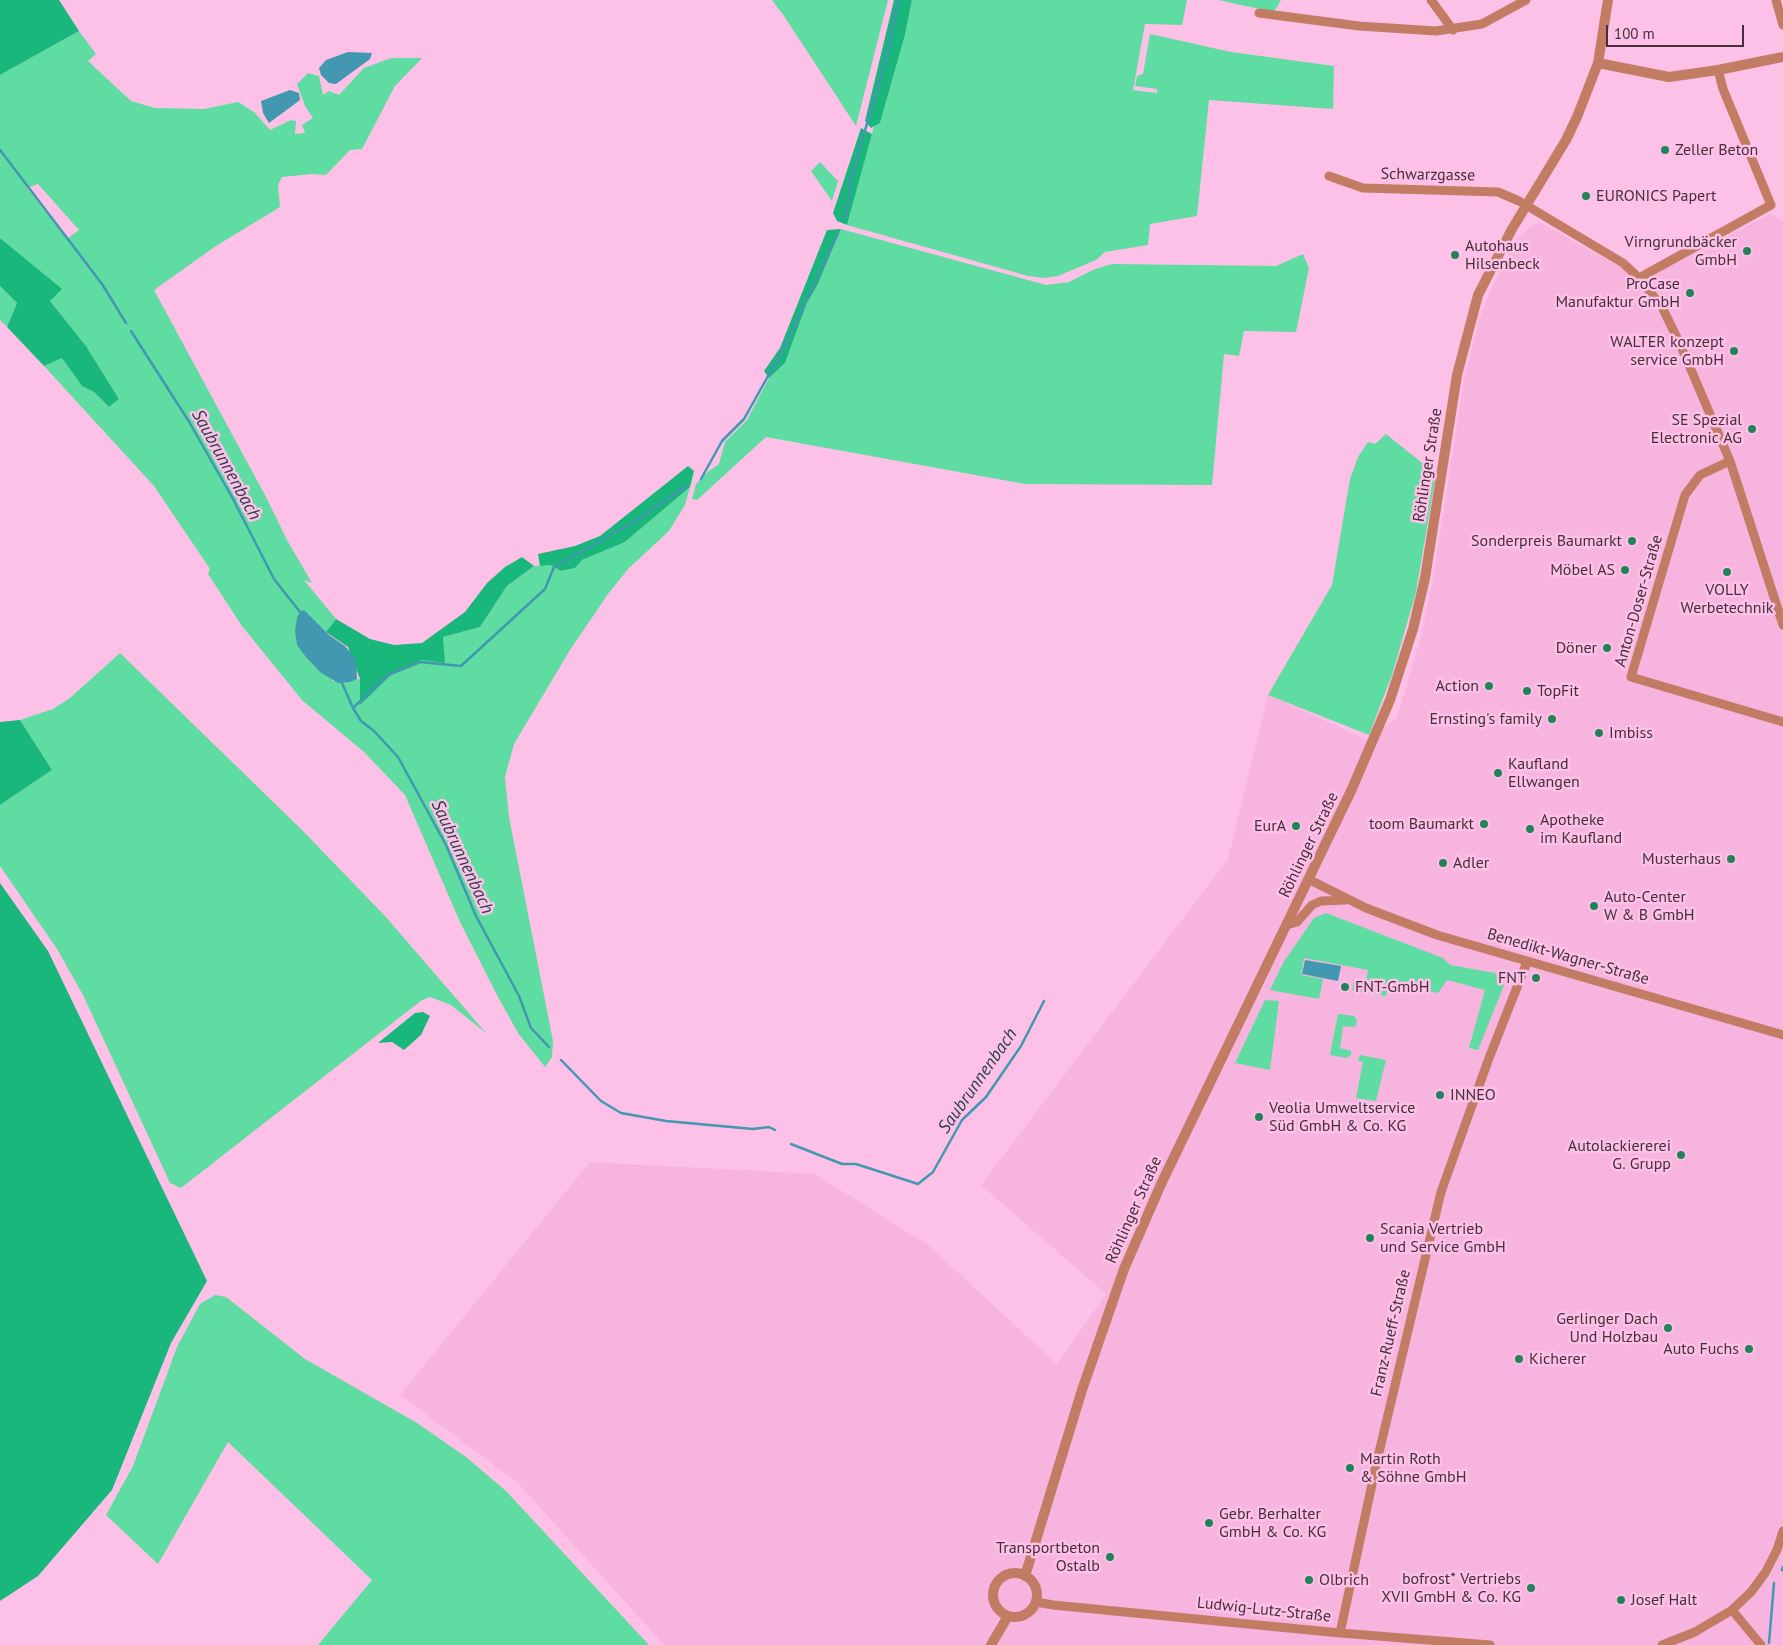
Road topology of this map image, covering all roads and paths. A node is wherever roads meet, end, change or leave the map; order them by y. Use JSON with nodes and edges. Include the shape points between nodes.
{"nodes":[{"id":1,"x":1431,"y":0,"type":"edge"},
{"id":2,"x":1526,"y":0,"type":"edge"},
{"id":3,"x":1608,"y":0,"type":"edge"},
{"id":4,"x":1776,"y":0,"type":"edge"},
{"id":5,"x":1259,"y":13,"type":"dead end"},
{"id":6,"x":1783,"y":25,"type":"edge"},
{"id":7,"x":1453,"y":30,"type":"junction"},
{"id":8,"x":1783,"y":57,"type":"edge"},
{"id":9,"x":1598,"y":63,"type":"junction"},
{"id":10,"x":1718,"y":70,"type":"junction"},
{"id":11,"x":1329,"y":176,"type":"dead end"},
{"id":12,"x":1526,"y":206,"type":"junction"},
{"id":13,"x":1639,"y":278,"type":"junction"},
{"id":14,"x":1730,"y":461,"type":"junction"},
{"id":15,"x":1783,"y":625,"type":"edge"},
{"id":16,"x":1783,"y":722,"type":"edge"},
{"id":17,"x":1308,"y":879,"type":"junction"},
{"id":18,"x":1349,"y":899,"type":"junction"},
{"id":19,"x":1287,"y":925,"type":"junction"},
{"id":20,"x":1527,"y":962,"type":"junction"},
{"id":21,"x":1783,"y":1035,"type":"edge"},
{"id":22,"x":1783,"y":1531,"type":"edge"},
{"id":23,"x":1025,"y":1576,"type":"junction"},
{"id":24,"x":1036,"y":1602,"type":"junction"},
{"id":25,"x":1732,"y":1610,"type":"junction"},
{"id":26,"x":1008,"y":1616,"type":"junction"},
{"id":27,"x":1340,"y":1633,"type":"junction"},
{"id":28,"x":991,"y":1645,"type":"edge"},
{"id":29,"x":1490,"y":1645,"type":"edge"},
{"id":30,"x":1662,"y":1645,"type":"edge"},
{"id":31,"x":1761,"y":1645,"type":"edge"}],
"edges":[{"from":1,"to":7,"type":"street"},
{"from":2,"to":7,"type":"street","via":[[1482,24]]},
{"from":3,"to":9,"type":"street","name":"Röhlinger Straße"},
{"from":4,"to":6,"type":"street"},
{"from":5,"to":7,"type":"street","via":[[1359,26]]},
{"from":8,"to":10,"type":"street"},
{"from":9,"to":10,"type":"street","via":[[1669,77]]},
{"from":9,"to":12,"type":"street","name":"Röhlinger Straße","via":[[1566,140]]},
{"from":10,"to":13,"type":"street","via":[[1771,205]]},
{"from":11,"to":12,"type":"street","name":"Schwarzgasse","via":[[1363,188],[1498,192]]},
{"from":12,"to":13,"type":"street","name":"Schwarzgasse","via":[[1623,264]]},
{"from":12,"to":17,"type":"street","name":"Röhlinger Straße","via":[[1484,279],[1466,335],[1425,578],[1403,663],[1370,750]]},
{"from":13,"to":14,"type":"street","name":"Schwarzgasse","via":[[1662,307]]},
{"from":14,"to":15,"type":"street","name":"Schwarzgasse"},
{"from":14,"to":16,"type":"street","name":"Anton-Doser-Straße","via":[[1700,475],[1686,495],[1632,677]]},
{"from":17,"to":18,"type":"street","name":"Benedikt-Wagner-Straße"},
{"from":17,"to":19,"type":"street","name":"Röhlinger Straße"},
{"from":18,"to":19,"type":"street","name":"Benedikt-Wagner-Straße","via":[[1316,903],[1297,922]]},
{"from":18,"to":20,"type":"street","name":"Benedikt-Wagner-Straße","via":[[1419,928]]},
{"from":19,"to":23,"type":"street","name":"Röhlinger Straße","via":[[1162,1182],[1124,1269],[1085,1381]]},
{"from":20,"to":21,"type":"street","name":"Benedikt-Wagner-Straße"},
{"from":20,"to":27,"type":"street","name":"Franz-Rueff-Straße","via":[[1441,1192]]},
{"from":22,"to":25,"type":"street","via":[[1765,1573]]},
{"from":23,"to":24,"type":"street","via":[[1035,1587]]},
{"from":23,"to":26,"type":"street","via":[[1007,1575],[994,1590],[995,1603]]},
{"from":24,"to":26,"type":"street","via":[[1028,1613]]},
{"from":24,"to":27,"type":"street","name":"Ludwig-Lutz-Straße"},
{"from":25,"to":30,"type":"street","via":[[1695,1632]]},
{"from":25,"to":31,"type":"street"},
{"from":26,"to":28,"type":"street"},
{"from":27,"to":29,"type":"street","name":"Ludwig-Lutz-Straße"}]}
